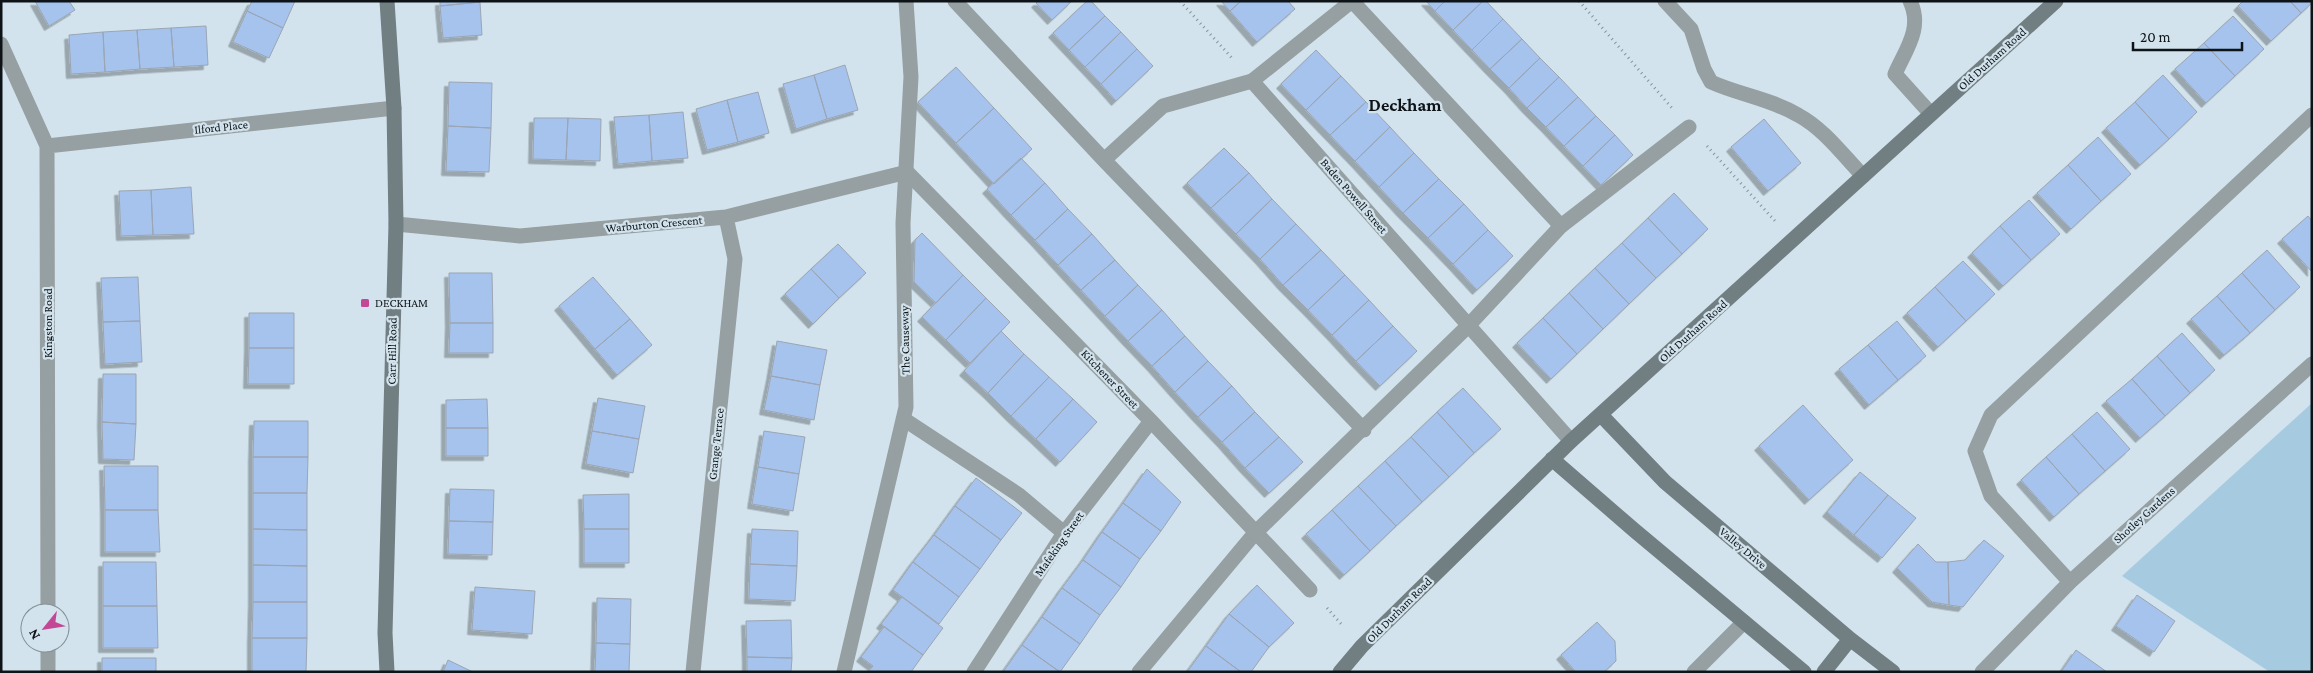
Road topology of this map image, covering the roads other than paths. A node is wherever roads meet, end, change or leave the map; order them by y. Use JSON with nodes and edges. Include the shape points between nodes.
{"nodes":[{"id":1,"x":387,"y":1,"type":"edge"},
{"id":2,"x":906,"y":1,"type":"edge"},
{"id":3,"x":956,"y":1,"type":"edge"},
{"id":4,"x":1665,"y":1,"type":"edge"},
{"id":5,"x":1910,"y":1,"type":"edge"},
{"id":6,"x":2056,"y":1,"type":"edge"},
{"id":7,"x":1,"y":44,"type":"edge"},
{"id":8,"x":1252,"y":81,"type":"junction"},
{"id":9,"x":394,"y":108,"type":"junction"},
{"id":10,"x":1931,"y":114,"type":"junction"},
{"id":11,"x":2312,"y":115,"type":"edge"},
{"id":12,"x":1688,"y":127,"type":"dead end"},
{"id":13,"x":47,"y":146,"type":"junction"},
{"id":14,"x":1104,"y":160,"type":"junction"},
{"id":15,"x":907,"y":172,"type":"junction"},
{"id":16,"x":1863,"y":176,"type":"junction"},
{"id":17,"x":726,"y":217,"type":"junction"},
{"id":18,"x":396,"y":224,"type":"junction"},
{"id":19,"x":1561,"y":226,"type":"junction"},
{"id":20,"x":1468,"y":326,"type":"junction"},
{"id":21,"x":2312,"y":364,"type":"edge"},
{"id":22,"x":1601,"y":415,"type":"junction"},
{"id":23,"x":905,"y":420,"type":"junction"},
{"id":24,"x":1151,"y":421,"type":"junction"},
{"id":25,"x":1364,"y":430,"type":"junction"},
{"id":26,"x":1571,"y":441,"type":"junction"},
{"id":27,"x":1552,"y":459,"type":"junction"},
{"id":28,"x":1064,"y":533,"type":"junction"},
{"id":29,"x":1255,"y":534,"type":"junction"},
{"id":30,"x":2070,"y":582,"type":"junction"},
{"id":31,"x":1310,"y":590,"type":"road end"},
{"id":32,"x":48,"y":603,"type":"edge"},
{"id":33,"x":1744,"y":622,"type":"junction"},
{"id":34,"x":1850,"y":639,"type":"junction"},
{"id":35,"x":48,"y":653,"type":"edge"},
{"id":36,"x":48,"y":672,"type":"edge"},
{"id":37,"x":387,"y":672,"type":"edge"},
{"id":38,"x":693,"y":672,"type":"edge"},
{"id":39,"x":844,"y":672,"type":"edge"},
{"id":40,"x":974,"y":672,"type":"edge"},
{"id":41,"x":1139,"y":672,"type":"edge"},
{"id":42,"x":1340,"y":672,"type":"edge"},
{"id":43,"x":1694,"y":672,"type":"edge"},
{"id":44,"x":1804,"y":672,"type":"edge"},
{"id":45,"x":1824,"y":672,"type":"edge"},
{"id":46,"x":1893,"y":672,"type":"edge"},
{"id":47,"x":1982,"y":672,"type":"edge"}],
"edges":[{"from":1,"to":9,"type":"street","name":"Carr Hill Road"},
{"from":2,"to":15,"type":"street","name":"The Causeway","via":[[911,77]]},
{"from":3,"to":14,"type":"street"},
{"from":4,"to":16,"type":"street","via":[[1691,29],[1711,82],[1761,98],[1798,115],[1818,129]]},
{"from":5,"to":10,"type":"street","via":[[1915,10],[1916,28],[1895,74]]},
{"from":6,"to":10,"type":"street","name":"Old Durham Road"},
{"from":7,"to":13,"type":"street","name":"Kingston Road"},
{"from":8,"to":14,"type":"street","via":[[1163,106]]},
{"from":8,"to":19,"type":"street","via":[[1352,1]]},
{"from":8,"to":20,"type":"street","name":"Baden Powell Street"},
{"from":9,"to":13,"type":"street","name":"Ilford Place"},
{"from":9,"to":18,"type":"street","name":"Carr Hill Road"},
{"from":10,"to":16,"type":"street","name":"Old Durham Road"},
{"from":11,"to":30,"type":"street","via":[[1990,415],[1976,451],[1991,496]]},
{"from":12,"to":19,"type":"street"},
{"from":13,"to":32,"type":"street","name":"Kingston Road"},
{"from":14,"to":25,"type":"street"},
{"from":15,"to":17,"type":"street","name":"Warburton Crescent"},
{"from":15,"to":23,"type":"street","name":"The Causeway","via":[[904,223]]},
{"from":15,"to":24,"type":"street","name":"Kitchener Street"},
{"from":16,"to":22,"type":"street","name":"Old Durham Road"},
{"from":17,"to":18,"type":"street","name":"Warburton Crescent","via":[[520,236]]},
{"from":17,"to":38,"type":"street","name":"Grange Terrace","via":[[735,259]]},
{"from":18,"to":37,"type":"street","name":"Carr Hill Road","via":[[385,633]]},
{"from":19,"to":20,"type":"street"},
{"from":20,"to":25,"type":"street"},
{"from":20,"to":26,"type":"street","name":"Baden Powell Street"},
{"from":21,"to":30,"type":"street","name":"Shotley Gardens"},
{"from":22,"to":26,"type":"street","name":"Old Durham Road"},
{"from":22,"to":34,"type":"street","name":"Valley Drive","via":[[1665,482]]},
{"from":23,"to":28,"type":"street","via":[[1019,496]]},
{"from":23,"to":39,"type":"street","name":"The Causeway"},
{"from":24,"to":28,"type":"street","name":"Mafeking Street"},
{"from":24,"to":29,"type":"street","name":"Kitchener Street"},
{"from":25,"to":29,"type":"street"},
{"from":26,"to":27,"type":"street","name":"Old Durham Road"},
{"from":27,"to":33,"type":"street"},
{"from":27,"to":42,"type":"street","name":"Old Durham Road","via":[[1362,646]]},
{"from":28,"to":40,"type":"street","name":"Mafeking Street"},
{"from":29,"to":31,"type":"street","name":"Kitchener Street"},
{"from":29,"to":41,"type":"street"},
{"from":30,"to":47,"type":"street","name":"Shotley Gardens"},
{"from":33,"to":43,"type":"street"},
{"from":33,"to":44,"type":"street"},
{"from":34,"to":45,"type":"street"},
{"from":34,"to":46,"type":"street","name":"Valley Drive"},
{"from":35,"to":36,"type":"street"}]}
